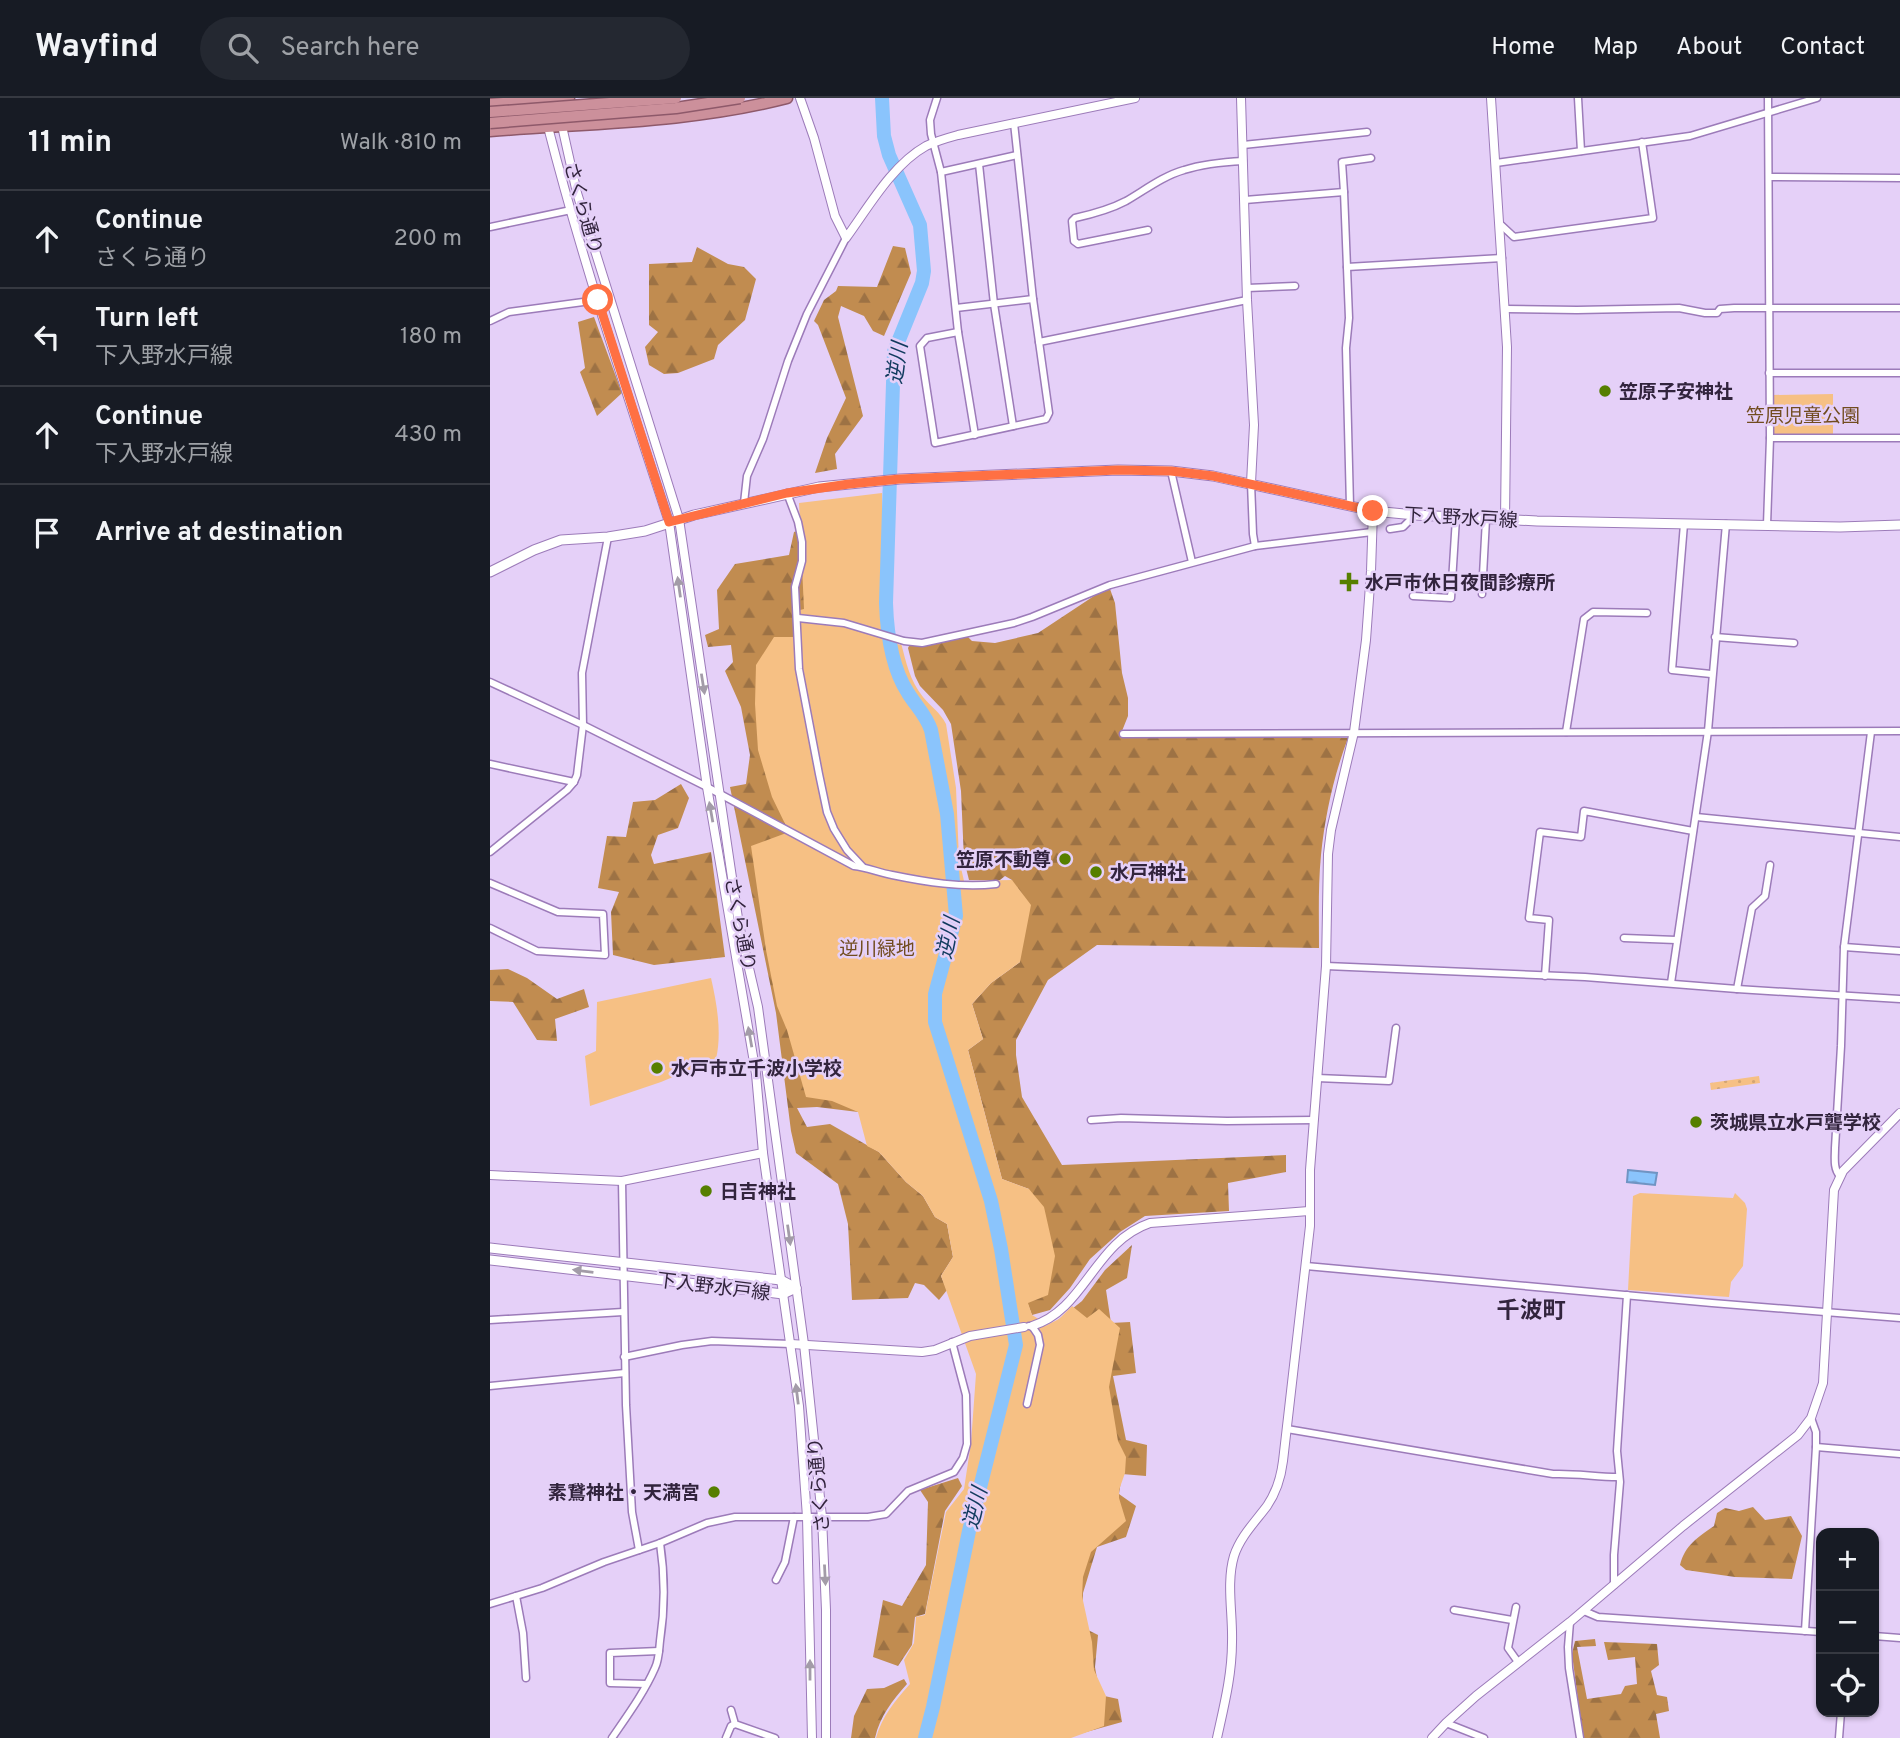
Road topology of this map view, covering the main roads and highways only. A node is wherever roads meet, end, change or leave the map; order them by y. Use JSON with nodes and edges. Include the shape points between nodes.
{"nodes":[{"id":1,"x":569,"y":98,"type":"edge"},
{"id":2,"x":676,"y":98,"type":"edge"},
{"id":3,"x":740,"y":98,"type":"edge"},
{"id":4,"x":787,"y":98,"type":"edge"},
{"id":5,"x":490,"y":104,"type":"edge"},
{"id":6,"x":490,"y":112,"type":"edge"},
{"id":7,"x":490,"y":123,"type":"edge"},
{"id":8,"x":490,"y":131,"type":"edge"},
{"id":9,"x":1900,"y":525,"type":"edge"},
{"id":10,"x":490,"y":572,"type":"edge"},
{"id":11,"x":490,"y":1248,"type":"edge"},
{"id":12,"x":490,"y":1260,"type":"edge"}],
"edges":[{"from":1,"to":5,"type":"highway"},
{"from":2,"to":6,"type":"highway","bridge":true},
{"from":3,"to":7,"type":"highway","bridge":true,"via":[[676,108]]},
{"from":4,"to":8,"type":"highway","via":[[690,116]]},
{"from":9,"to":10,"type":"main road","name":"下入野水戸線","via":[[1456,518],[1373,511],[1251,483],[1171,471],[1118,470],[878,480],[819,487],[645,531],[561,540]]},
{"from":11,"to":12,"type":"main road","name":"下入野水戸線","one_way":true,"via":[[781,1280],[796,1288],[783,1294]]}]}
